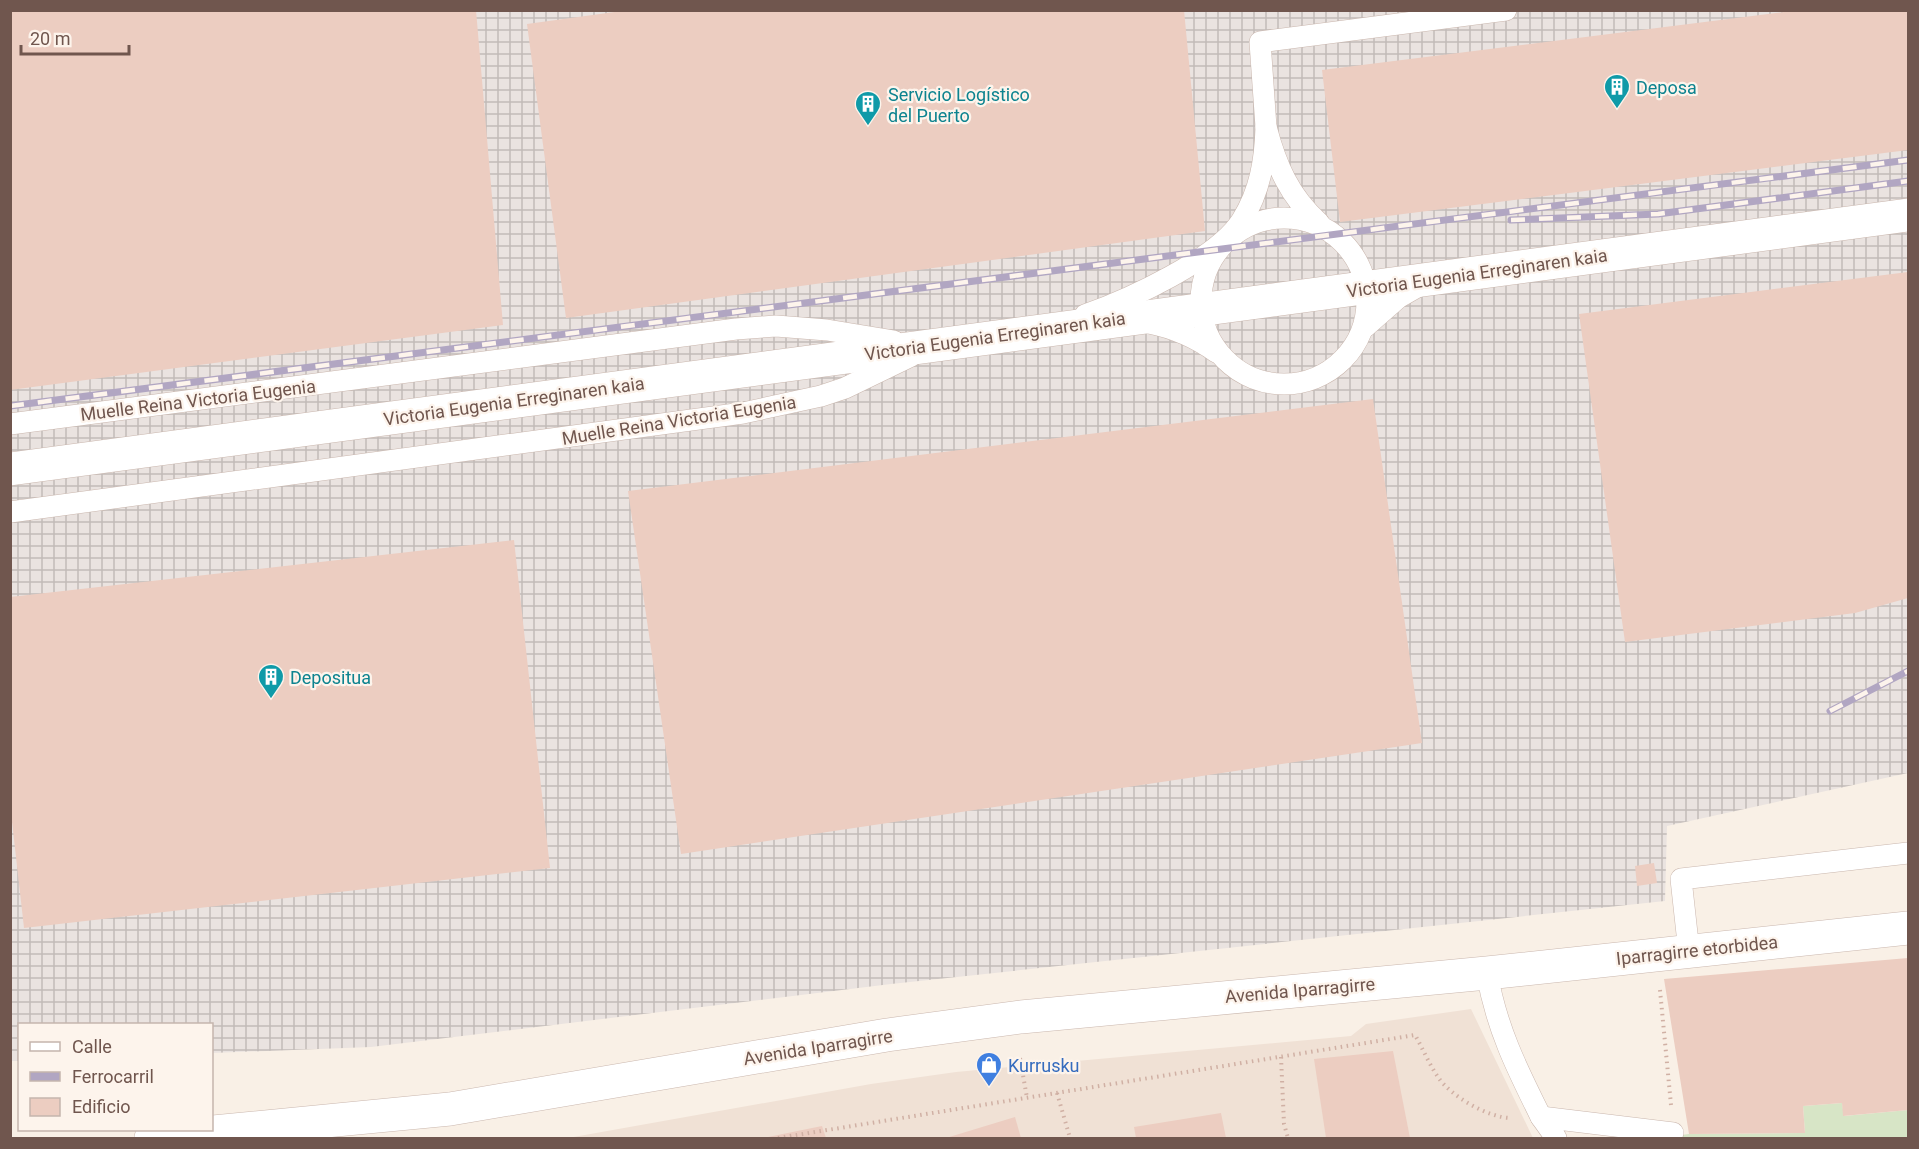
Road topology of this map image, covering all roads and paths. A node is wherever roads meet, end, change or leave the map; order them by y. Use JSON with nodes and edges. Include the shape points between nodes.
{"nodes":[{"id":1,"x":1506,"y":10,"type":"edge"},
{"id":2,"x":1266,"y":127,"type":"junction"},
{"id":3,"x":1908,"y":215,"type":"edge"},
{"id":4,"x":1324,"y":227,"type":"junction"},
{"id":5,"x":1227,"y":239,"type":"junction"},
{"id":6,"x":1344,"y":243,"type":"junction"},
{"id":7,"x":1439,"y":278,"type":"junction"},
{"id":8,"x":1366,"y":287,"type":"junction"},
{"id":9,"x":1200,"y":309,"type":"junction"},
{"id":10,"x":1109,"y":321,"type":"junction"},
{"id":11,"x":1365,"y":327,"type":"junction"},
{"id":12,"x":1037,"y":331,"type":"junction"},
{"id":13,"x":960,"y":341,"type":"junction"},
{"id":14,"x":1221,"y":357,"type":"junction"},
{"id":15,"x":10,"y":424,"type":"edge"},
{"id":16,"x":10,"y":469,"type":"edge"},
{"id":17,"x":10,"y":512,"type":"edge"},
{"id":18,"x":1908,"y":853,"type":"edge"},
{"id":19,"x":1908,"y":928,"type":"edge"},
{"id":20,"x":1689,"y":952,"type":"junction"},
{"id":21,"x":1486,"y":973,"type":"junction"},
{"id":22,"x":1661,"y":996,"type":"dead end"},
{"id":23,"x":1281,"y":1057,"type":"junction"},
{"id":24,"x":1020,"y":1058,"type":"dead end"},
{"id":25,"x":1057,"y":1093,"type":"junction"},
{"id":26,"x":1027,"y":1098,"type":"junction"},
{"id":27,"x":1541,"y":1118,"type":"junction"},
{"id":28,"x":1673,"y":1133,"type":"joint"},
{"id":29,"x":151,"y":1138,"type":"edge"},
{"id":30,"x":778,"y":1138,"type":"edge"},
{"id":31,"x":1070,"y":1138,"type":"edge"},
{"id":32,"x":1288,"y":1138,"type":"edge"},
{"id":33,"x":1556,"y":1138,"type":"edge"}],
"edges":[{"from":1,"to":2,"type":"lane","via":[[1260,42]]},
{"from":2,"to":4,"type":"lane","via":[[1280,173],[1297,201]]},
{"from":2,"to":5,"type":"lane","via":[[1262,175],[1241,221]]},
{"from":3,"to":7,"type":"street","name":"Victoria Eugenia Erreginaren kaia"},
{"from":4,"to":5,"type":"lane","via":[[1300,219],[1274,218],[1249,225]]},
{"from":4,"to":6,"type":"lane"},
{"from":5,"to":9,"type":"lane","via":[[1211,259],[1201,287]]},
{"from":5,"to":12,"type":"lane","via":[[1142,291]]},
{"from":6,"to":7,"type":"lane","via":[[1372,266],[1389,274]]},
{"from":6,"to":8,"type":"lane","via":[[1359,264]]},
{"from":7,"to":8,"type":"street","name":"Victoria Eugenia Erreginaren kaia"},
{"from":7,"to":11,"type":"lane","via":[[1398,298]]},
{"from":8,"to":9,"type":"street","name":"Victoria Eugenia Erreginaren kaia"},
{"from":8,"to":11,"type":"lane"},
{"from":9,"to":10,"type":"street","name":"Victoria Eugenia Erreginaren kaia"},
{"from":9,"to":14,"type":"lane","via":[[1207,335]]},
{"from":10,"to":12,"type":"street","name":"Victoria Eugenia Erreginaren kaia"},
{"from":10,"to":14,"type":"lane","via":[[1141,322],[1180,332],[1198,339]]},
{"from":11,"to":14,"type":"lane","via":[[1341,361],[1319,376],[1293,384],[1267,383],[1242,374]]},
{"from":12,"to":13,"type":"street","name":"Victoria Eugenia Erreginaren kaia"},
{"from":13,"to":15,"type":"lane","name":"Muelle Reina Victoria Eugenia","via":[[875,339],[776,326],[736,329]]},
{"from":13,"to":16,"type":"street","name":"Victoria Eugenia Erreginaren kaia"},
{"from":13,"to":17,"type":"lane","name":"Muelle Reina Victoria Eugenia","via":[[915,354],[845,388],[743,413]]},
{"from":18,"to":20,"type":"lane","via":[[1681,879]]},
{"from":19,"to":20,"type":"street","name":"Iparragirre etorbidea"},
{"from":20,"to":21,"type":"street","name":"Iparragirre etorbidea"},
{"from":21,"to":27,"type":"lane","via":[[1494,1013],[1509,1053]]},
{"from":21,"to":29,"type":"street","name":"Avenida Iparragirre","via":[[1021,1017],[886,1035],[450,1109]]},
{"from":22,"to":28,"type":"path"},
{"from":23,"to":25,"type":"path"},
{"from":23,"to":27,"type":"path","via":[[1415,1035],[1439,1079],[1466,1102],[1502,1118]]},
{"from":23,"to":32,"type":"path"},
{"from":24,"to":26,"type":"path"},
{"from":25,"to":26,"type":"path"},
{"from":25,"to":31,"type":"path"},
{"from":26,"to":30,"type":"path"},
{"from":27,"to":28,"type":"lane"},
{"from":27,"to":33,"type":"lane"}]}
